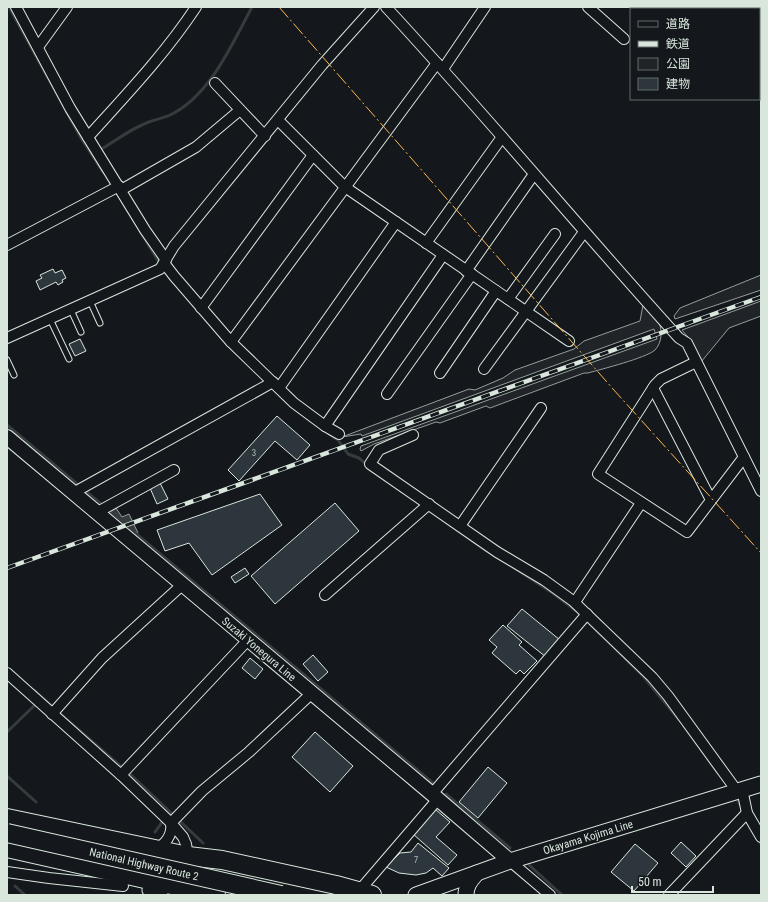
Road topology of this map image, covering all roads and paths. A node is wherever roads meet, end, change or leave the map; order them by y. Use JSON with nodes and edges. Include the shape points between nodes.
{"nodes":[{"id":1,"x":16,"y":7,"type":"edge"},
{"id":2,"x":67,"y":7,"type":"edge"},
{"id":3,"x":196,"y":7,"type":"edge"},
{"id":4,"x":374,"y":7,"type":"edge"},
{"id":5,"x":386,"y":7,"type":"edge"},
{"id":6,"x":485,"y":7,"type":"edge"},
{"id":7,"x":588,"y":7,"type":"edge"},
{"id":8,"x":624,"y":39,"type":"dead end"},
{"id":9,"x":38,"y":47,"type":"junction"},
{"id":10,"x":440,"y":66,"type":"junction"},
{"id":11,"x":215,"y":83,"type":"dead end"},
{"id":12,"x":240,"y":110,"type":"junction"},
{"id":13,"x":278,"y":120,"type":"junction"},
{"id":14,"x":265,"y":136,"type":"junction"},
{"id":15,"x":502,"y":136,"type":"junction"},
{"id":16,"x":88,"y":137,"type":"junction"},
{"id":17,"x":313,"y":155,"type":"junction"},
{"id":18,"x":534,"y":174,"type":"junction"},
{"id":19,"x":345,"y":187,"type":"junction"},
{"id":20,"x":117,"y":189,"type":"junction"},
{"id":21,"x":396,"y":222,"type":"junction"},
{"id":22,"x":584,"y":232,"type":"junction"},
{"id":23,"x":555,"y":234,"type":"dead end"},
{"id":24,"x":426,"y":243,"type":"junction"},
{"id":25,"x":7,"y":245,"type":"edge"},
{"id":26,"x":443,"y":255,"type":"junction"},
{"id":27,"x":165,"y":262,"type":"junction"},
{"id":28,"x":469,"y":272,"type":"junction"},
{"id":29,"x":496,"y":291,"type":"junction"},
{"id":30,"x":508,"y":299,"type":"junction"},
{"id":31,"x":90,"y":301,"type":"junction"},
{"id":32,"x":201,"y":308,"type":"junction"},
{"id":33,"x":71,"y":310,"type":"junction"},
{"id":34,"x":526,"y":312,"type":"junction"},
{"id":35,"x":50,"y":319,"type":"junction"},
{"id":36,"x":100,"y":323,"type":"dead end"},
{"id":37,"x":81,"y":332,"type":"dead end"},
{"id":38,"x":8,"y":337,"type":"edge"},
{"id":39,"x":569,"y":341,"type":"dead end"},
{"id":40,"x":231,"y":342,"type":"junction"},
{"id":41,"x":69,"y":359,"type":"dead end"},
{"id":42,"x":7,"y":360,"type":"edge"},
{"id":43,"x":696,"y":362,"type":"junction"},
{"id":44,"x":484,"y":369,"type":"dead end"},
{"id":45,"x":440,"y":373,"type":"dead end"},
{"id":46,"x":14,"y":375,"type":"dead end"},
{"id":47,"x":276,"y":385,"type":"junction"},
{"id":48,"x":653,"y":388,"type":"junction"},
{"id":49,"x":387,"y":394,"type":"dead end"},
{"id":50,"x":542,"y":408,"type":"dead end"},
{"id":51,"x":325,"y":426,"type":"junction"},
{"id":52,"x":339,"y":434,"type":"dead end"},
{"id":53,"x":413,"y":435,"type":"dead end"},
{"id":54,"x":7,"y":437,"type":"edge"},
{"id":55,"x":744,"y":457,"type":"junction"},
{"id":56,"x":174,"y":470,"type":"dead end"},
{"id":57,"x":79,"y":490,"type":"junction"},
{"id":58,"x":761,"y":490,"type":"edge"},
{"id":59,"x":711,"y":500,"type":"junction"},
{"id":60,"x":641,"y":503,"type":"junction"},
{"id":61,"x":426,"y":506,"type":"junction"},
{"id":62,"x":102,"y":510,"type":"junction"},
{"id":63,"x":460,"y":526,"type":"junction"},
{"id":64,"x":182,"y":585,"type":"junction"},
{"id":65,"x":325,"y":595,"type":"dead end"},
{"id":66,"x":575,"y":602,"type":"junction"},
{"id":67,"x":585,"y":617,"type":"junction"},
{"id":68,"x":248,"y":640,"type":"junction"},
{"id":69,"x":7,"y":673,"type":"edge"},
{"id":70,"x":312,"y":693,"type":"junction"},
{"id":71,"x":54,"y":711,"type":"junction"},
{"id":72,"x":124,"y":772,"type":"junction"},
{"id":73,"x":761,"y":784,"type":"edge"},
{"id":74,"x":740,"y":790,"type":"junction"},
{"id":75,"x":435,"y":796,"type":"junction"},
{"id":76,"x":7,"y":810,"type":"edge"},
{"id":77,"x":746,"y":815,"type":"junction"},
{"id":78,"x":7,"y":818,"type":"edge"},
{"id":79,"x":171,"y":819,"type":"junction"},
{"id":80,"x":46,"y":827,"type":"junction"},
{"id":81,"x":7,"y":833,"type":"edge"},
{"id":82,"x":761,"y":837,"type":"edge"},
{"id":83,"x":7,"y":848,"type":"edge"},
{"id":84,"x":155,"y":849,"type":"junction"},
{"id":85,"x":188,"y":856,"type":"junction"},
{"id":86,"x":7,"y":861,"type":"edge"},
{"id":87,"x":510,"y":861,"type":"junction"},
{"id":88,"x":7,"y":872,"type":"edge"},
{"id":89,"x":477,"y":873,"type":"junction"},
{"id":90,"x":123,"y":886,"type":"junction"},
{"id":91,"x":155,"y":892,"type":"edge"},
{"id":92,"x":366,"y":893,"type":"edge"},
{"id":93,"x":175,"y":895,"type":"edge"},
{"id":94,"x":216,"y":895,"type":"edge"},
{"id":95,"x":276,"y":895,"type":"edge"},
{"id":96,"x":281,"y":895,"type":"edge"},
{"id":97,"x":416,"y":895,"type":"edge"},
{"id":98,"x":466,"y":895,"type":"edge"},
{"id":99,"x":550,"y":895,"type":"edge"},
{"id":100,"x":669,"y":895,"type":"edge"}],
"edges":[{"from":1,"to":9,"type":"street"},
{"from":2,"to":9,"type":"street"},
{"from":3,"to":16,"type":"street","via":[[160,56]]},
{"from":4,"to":13,"type":"street","via":[[322,65]]},
{"from":5,"to":10,"type":"street"},
{"from":6,"to":10,"type":"street"},
{"from":7,"to":8,"type":"street"},
{"from":9,"to":16,"type":"street"},
{"from":10,"to":15,"type":"street"},
{"from":10,"to":19,"type":"street"},
{"from":11,"to":12,"type":"street"},
{"from":12,"to":14,"type":"street"},
{"from":12,"to":20,"type":"street","via":[[196,146]]},
{"from":13,"to":14,"type":"street"},
{"from":13,"to":17,"type":"street"},
{"from":14,"to":27,"type":"street","via":[[174,246]]},
{"from":15,"to":18,"type":"street"},
{"from":15,"to":24,"type":"street"},
{"from":16,"to":20,"type":"street"},
{"from":17,"to":19,"type":"street"},
{"from":17,"to":32,"type":"street"},
{"from":18,"to":22,"type":"street"},
{"from":18,"to":28,"type":"street"},
{"from":19,"to":21,"type":"street"},
{"from":19,"to":40,"type":"street"},
{"from":20,"to":25,"type":"street"},
{"from":20,"to":27,"type":"street"},
{"from":21,"to":24,"type":"street"},
{"from":21,"to":47,"type":"street"},
{"from":22,"to":34,"type":"street"},
{"from":22,"to":43,"type":"street","via":[[687,344]]},
{"from":23,"to":30,"type":"street"},
{"from":24,"to":26,"type":"street"},
{"from":26,"to":28,"type":"street"},
{"from":26,"to":51,"type":"street"},
{"from":27,"to":31,"type":"street","via":[[160,269]]},
{"from":27,"to":32,"type":"street"},
{"from":28,"to":29,"type":"street"},
{"from":28,"to":49,"type":"street"},
{"from":29,"to":30,"type":"street"},
{"from":29,"to":45,"type":"street"},
{"from":30,"to":34,"type":"street"},
{"from":31,"to":33,"type":"street"},
{"from":31,"to":36,"type":"lane"},
{"from":32,"to":40,"type":"street"},
{"from":33,"to":35,"type":"street"},
{"from":33,"to":37,"type":"lane"},
{"from":34,"to":39,"type":"street"},
{"from":34,"to":44,"type":"street"},
{"from":35,"to":38,"type":"street"},
{"from":35,"to":41,"type":"lane"},
{"from":40,"to":47,"type":"street"},
{"from":42,"to":46,"type":"lane"},
{"from":43,"to":48,"type":"street","via":[[661,379]]},
{"from":43,"to":55,"type":"street"},
{"from":47,"to":51,"type":"street","via":[[294,404]]},
{"from":47,"to":57,"type":"street"},
{"from":48,"to":59,"type":"street"},
{"from":48,"to":60,"type":"street","via":[[598,474]]},
{"from":50,"to":63,"type":"street"},
{"from":51,"to":52,"type":"street"},
{"from":53,"to":61,"type":"street","via":[[379,450],[370,464]]},
{"from":54,"to":57,"type":"main road","name":"Suzaki Yonegura Line"},
{"from":55,"to":58,"type":"street"},
{"from":55,"to":59,"type":"street"},
{"from":56,"to":62,"type":"street"},
{"from":57,"to":62,"type":"main road","name":"Suzaki Yonegura Line"},
{"from":59,"to":60,"type":"street","via":[[687,532]]},
{"from":60,"to":66,"type":"street"},
{"from":61,"to":63,"type":"street"},
{"from":61,"to":65,"type":"street"},
{"from":62,"to":64,"type":"main road","name":"Suzaki Yonegura Line"},
{"from":63,"to":66,"type":"street"},
{"from":64,"to":68,"type":"main road","name":"Suzaki Yonegura Line"},
{"from":64,"to":71,"type":"street","via":[[102,658]]},
{"from":66,"to":67,"type":"street"},
{"from":67,"to":74,"type":"street","via":[[652,677]]},
{"from":67,"to":75,"type":"street"},
{"from":68,"to":70,"type":"main road","name":"Suzaki Yonegura Line"},
{"from":68,"to":72,"type":"street"},
{"from":69,"to":71,"type":"street"},
{"from":70,"to":75,"type":"main road","name":"Suzaki Yonegura Line"},
{"from":70,"to":79,"type":"street","via":[[249,752]]},
{"from":71,"to":72,"type":"street"},
{"from":72,"to":79,"type":"street"},
{"from":73,"to":74,"type":"main road","name":"Okayama Kojima Line"},
{"from":74,"to":77,"type":"street"},
{"from":74,"to":87,"type":"main road","name":"Okayama Kojima Line"},
{"from":75,"to":87,"type":"main road","name":"Suzaki Yonegura Line"},
{"from":75,"to":92,"type":"street"},
{"from":76,"to":80,"type":"street","via":[[30,817]]},
{"from":77,"to":82,"type":"street"},
{"from":77,"to":100,"type":"street"},
{"from":78,"to":80,"type":"highway"},
{"from":79,"to":84,"type":"street","via":[[170,835],[162,846]]},
{"from":79,"to":85,"type":"street","via":[[183,837]]},
{"from":80,"to":84,"type":"highway"},
{"from":81,"to":96,"type":"highway","name":"National Highway Route 2","bridge":true},
{"from":83,"to":94,"type":"highway","name":"National Highway Route 2"},
{"from":84,"to":85,"type":"highway"},
{"from":85,"to":92,"type":"highway","via":[[222,860]]},
{"from":85,"to":95,"type":"highway","via":[[259,878],[266,882]]},
{"from":86,"to":90,"type":"highway"},
{"from":87,"to":89,"type":"main road","name":"Okayama Kojima Line"},
{"from":87,"to":99,"type":"street"},
{"from":88,"to":90,"type":"street"},
{"from":89,"to":97,"type":"main road","name":"Okayama Kojima Line"},
{"from":89,"to":98,"type":"main road","via":[[469,882]]},
{"from":90,"to":91,"type":"highway"},
{"from":91,"to":93,"type":"highway"}]}
